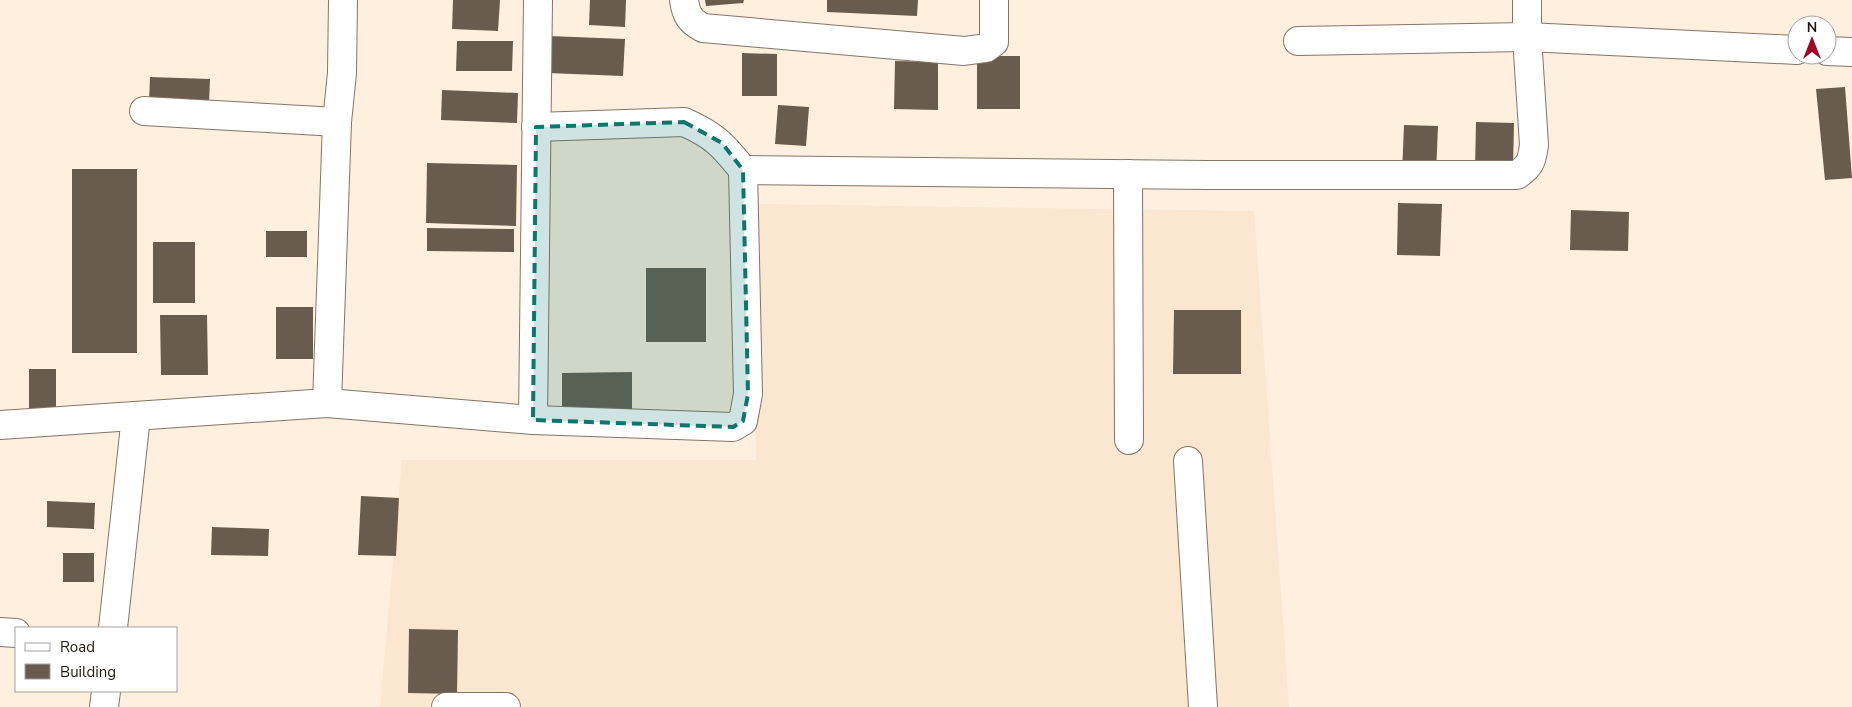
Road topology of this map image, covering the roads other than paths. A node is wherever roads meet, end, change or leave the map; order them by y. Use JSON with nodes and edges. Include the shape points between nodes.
{"nodes":[{"id":1,"x":343,"y":0,"type":"edge"},
{"id":2,"x":538,"y":0,"type":"edge"},
{"id":3,"x":684,"y":0,"type":"edge"},
{"id":4,"x":994,"y":0,"type":"edge"},
{"id":5,"x":1527,"y":0,"type":"edge"},
{"id":6,"x":1527,"y":37,"type":"junction"},
{"id":7,"x":1298,"y":41,"type":"dead end"},
{"id":8,"x":1787,"y":50,"type":"edge"},
{"id":9,"x":1837,"y":51,"type":"edge"},
{"id":10,"x":1852,"y":52,"type":"edge"},
{"id":11,"x":144,"y":111,"type":"dead end"},
{"id":12,"x":337,"y":122,"type":"junction"},
{"id":13,"x":536,"y":127,"type":"junction"},
{"id":14,"x":743,"y":170,"type":"junction"},
{"id":15,"x":1128,"y":174,"type":"junction"},
{"id":16,"x":327,"y":403,"type":"junction"},
{"id":17,"x":136,"y":416,"type":"junction"},
{"id":18,"x":533,"y":420,"type":"junction"},
{"id":19,"x":0,"y":425,"type":"edge"},
{"id":20,"x":1129,"y":440,"type":"dead end"},
{"id":21,"x":1188,"y":462,"type":"dead end"},
{"id":22,"x":113,"y":627,"type":"edge"},
{"id":23,"x":0,"y":632,"type":"edge"},
{"id":24,"x":15,"y":633,"type":"edge"},
{"id":25,"x":106,"y":692,"type":"edge"},
{"id":26,"x":104,"y":707,"type":"edge"},
{"id":27,"x":446,"y":707,"type":"edge"},
{"id":28,"x":506,"y":707,"type":"edge"},
{"id":29,"x":1203,"y":707,"type":"edge"}],
"edges":[{"from":1,"to":12,"type":"street","via":[[342,73]]},
{"from":2,"to":13,"type":"street"},
{"from":3,"to":4,"type":"street","via":[[691,22],[703,28],[964,51],[986,48],[994,42]]},
{"from":5,"to":6,"type":"street"},
{"from":6,"to":7,"type":"street"},
{"from":6,"to":8,"type":"street"},
{"from":6,"to":15,"type":"street","via":[[1534,145],[1527,168],[1517,175]]},
{"from":9,"to":10,"type":"street"},
{"from":11,"to":12,"type":"street"},
{"from":12,"to":16,"type":"street"},
{"from":13,"to":14,"type":"street","via":[[684,122],[722,143]]},
{"from":13,"to":18,"type":"street"},
{"from":14,"to":15,"type":"street"},
{"from":14,"to":18,"type":"street","via":[[748,394],[743,421],[733,427]]},
{"from":15,"to":20,"type":"street"},
{"from":16,"to":17,"type":"street"},
{"from":16,"to":18,"type":"street"},
{"from":17,"to":19,"type":"street"},
{"from":17,"to":22,"type":"street"},
{"from":21,"to":29,"type":"street"},
{"from":23,"to":24,"type":"street"},
{"from":25,"to":26,"type":"street"},
{"from":27,"to":28,"type":"street"}]}
